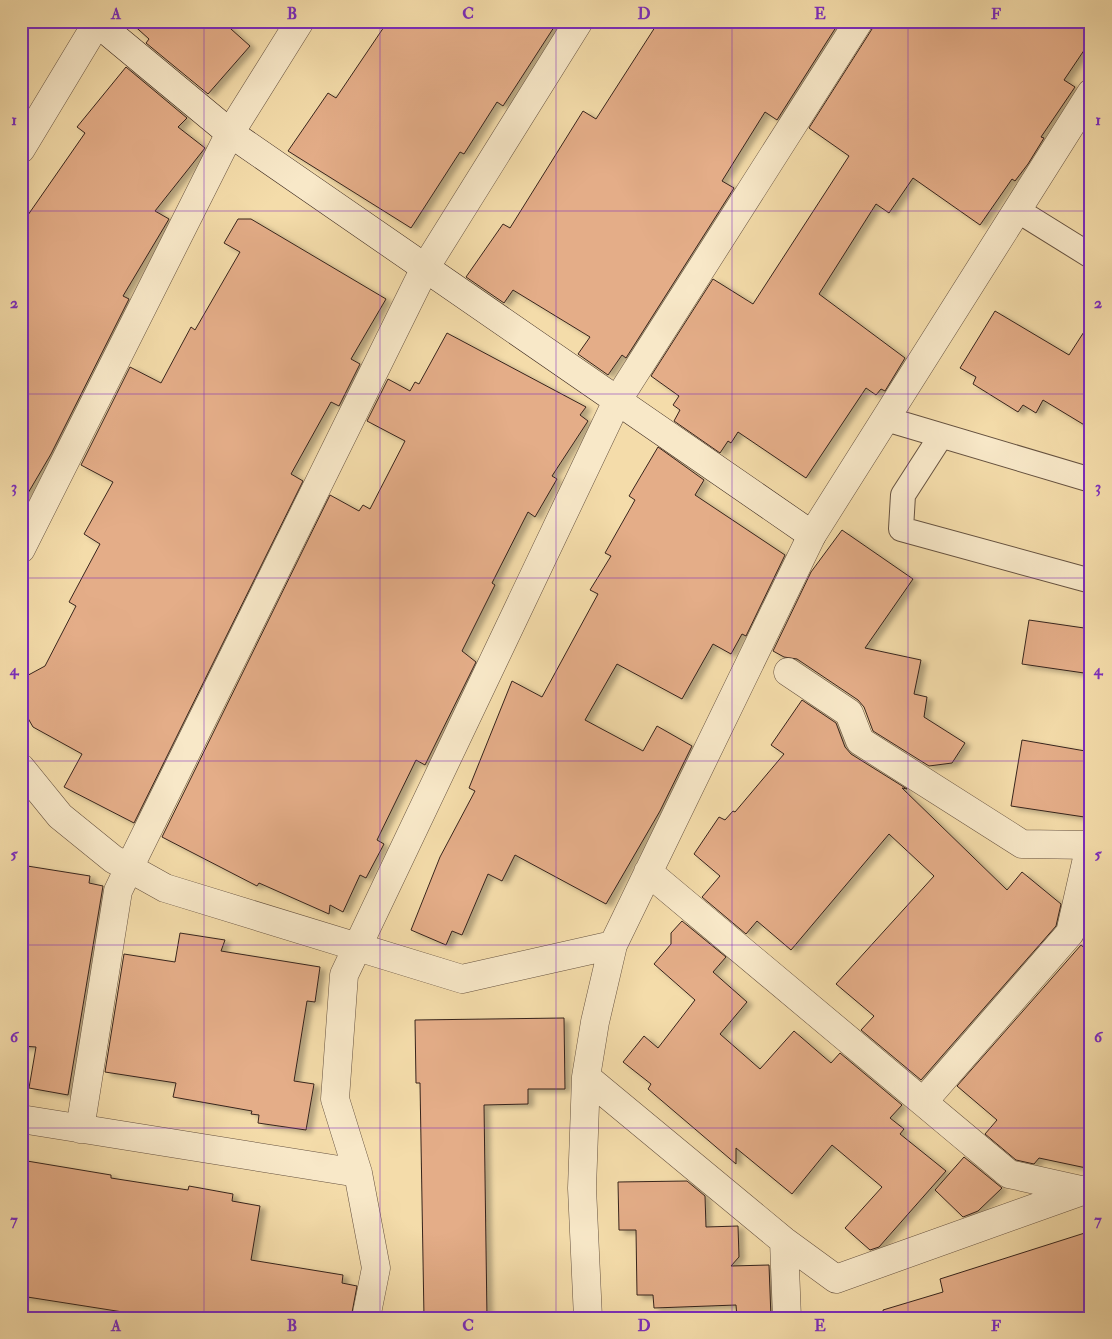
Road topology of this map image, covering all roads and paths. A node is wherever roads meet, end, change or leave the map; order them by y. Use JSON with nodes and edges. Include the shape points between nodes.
{"nodes":[{"id":1,"x":300,"y":21,"type":"edge"},
{"id":2,"x":579,"y":21,"type":"edge"},
{"id":3,"x":858,"y":21,"type":"edge"},
{"id":4,"x":96,"y":22,"type":"edge"},
{"id":5,"x":1091,"y":93,"type":"edge"},
{"id":6,"x":230,"y":133,"type":"junction"},
{"id":7,"x":25,"y":136,"type":"edge"},
{"id":8,"x":1017,"y":210,"type":"junction"},
{"id":9,"x":1091,"y":256,"type":"edge"},
{"id":10,"x":426,"y":268,"type":"junction"},
{"id":11,"x":617,"y":400,"type":"junction"},
{"id":12,"x":886,"y":419,"type":"junction"},
{"id":13,"x":941,"y":436,"type":"junction"},
{"id":14,"x":1091,"y":480,"type":"edge"},
{"id":15,"x":812,"y":535,"type":"junction"},
{"id":16,"x":21,"y":548,"type":"edge"},
{"id":17,"x":1091,"y":581,"type":"edge"},
{"id":18,"x":772,"y":663,"type":"junction"},
{"id":19,"x":21,"y":768,"type":"edge"},
{"id":20,"x":1091,"y":845,"type":"edge"},
{"id":21,"x":129,"y":868,"type":"junction"},
{"id":22,"x":648,"y":872,"type":"junction"},
{"id":23,"x":357,"y":945,"type":"junction"},
{"id":24,"x":613,"y":945,"type":"junction"},
{"id":25,"x":586,"y":1076,"type":"junction"},
{"id":26,"x":923,"y":1102,"type":"junction"},
{"id":27,"x":21,"y":1120,"type":"edge"},
{"id":28,"x":80,"y":1129,"type":"junction"},
{"id":29,"x":358,"y":1173,"type":"junction"},
{"id":30,"x":1088,"y":1191,"type":"edge"},
{"id":31,"x":784,"y":1241,"type":"junction"},
{"id":32,"x":366,"y":1318,"type":"edge"},
{"id":33,"x":588,"y":1318,"type":"edge"},
{"id":34,"x":787,"y":1318,"type":"edge"}],
"edges":[{"from":1,"to":6,"type":"street"},
{"from":2,"to":10,"type":"street"},
{"from":3,"to":11,"type":"street"},
{"from":4,"to":6,"type":"street"},
{"from":4,"to":7,"type":"street"},
{"from":5,"to":8,"type":"street"},
{"from":6,"to":10,"type":"street"},
{"from":6,"to":16,"type":"street"},
{"from":8,"to":9,"type":"lane"},
{"from":8,"to":12,"type":"street"},
{"from":10,"to":11,"type":"street"},
{"from":10,"to":21,"type":"street"},
{"from":11,"to":15,"type":"street"},
{"from":11,"to":23,"type":"street"},
{"from":12,"to":13,"type":"lane"},
{"from":12,"to":15,"type":"street"},
{"from":13,"to":14,"type":"lane"},
{"from":13,"to":17,"type":"lane","via":[[903,495],[901,529]]},
{"from":15,"to":18,"type":"street"},
{"from":18,"to":20,"type":"street","via":[[849,713],[860,741],[1022,844]]},
{"from":18,"to":22,"type":"street"},
{"from":19,"to":21,"type":"street","via":[[60,816]]},
{"from":20,"to":26,"type":"street","via":[[1070,933]]},
{"from":21,"to":23,"type":"street","via":[[165,888]]},
{"from":21,"to":28,"type":"street","via":[[118,892]]},
{"from":22,"to":24,"type":"street"},
{"from":22,"to":26,"type":"street"},
{"from":23,"to":24,"type":"street","via":[[462,979]]},
{"from":23,"to":29,"type":"street","via":[[344,975],[335,1099]]},
{"from":24,"to":25,"type":"street"},
{"from":25,"to":31,"type":"street"},
{"from":25,"to":33,"type":"street","via":[[582,1188]]},
{"from":26,"to":30,"type":"street","via":[[1009,1174]]},
{"from":27,"to":28,"type":"street"},
{"from":28,"to":29,"type":"street"},
{"from":29,"to":32,"type":"street","via":[[376,1268]]},
{"from":30,"to":31,"type":"street","via":[[836,1279]]},
{"from":31,"to":34,"type":"street"}]}
